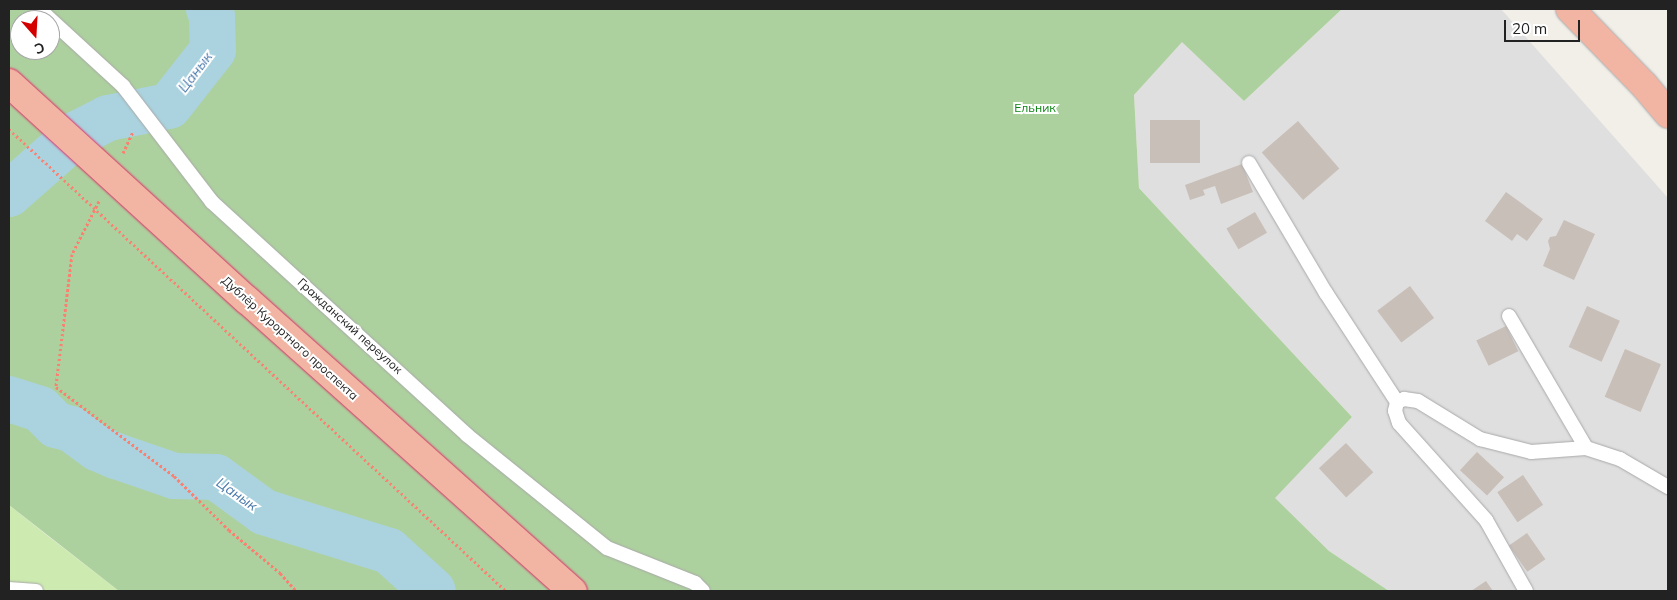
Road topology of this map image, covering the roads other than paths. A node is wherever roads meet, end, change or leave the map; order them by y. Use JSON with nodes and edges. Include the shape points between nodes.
{"nodes":[{"id":1,"x":39,"y":9,"type":"edge"},
{"id":2,"x":1570,"y":9,"type":"edge"},
{"id":3,"x":9,"y":83,"type":"edge"},
{"id":4,"x":1668,"y":114,"type":"edge"},
{"id":5,"x":1249,"y":163,"type":"dead end"},
{"id":6,"x":1509,"y":316,"type":"dead end"},
{"id":7,"x":1397,"y":402,"type":"junction"},
{"id":8,"x":1586,"y":448,"type":"junction"},
{"id":9,"x":1668,"y":487,"type":"edge"},
{"id":10,"x":9,"y":589,"type":"edge"},
{"id":11,"x":36,"y":591,"type":"edge"},
{"id":12,"x":573,"y":591,"type":"edge"},
{"id":13,"x":703,"y":591,"type":"edge"},
{"id":14,"x":1526,"y":591,"type":"edge"}],
"edges":[{"from":1,"to":13,"type":"lane","name":"Гражданский переулок","via":[[123,86],[212,202],[467,435],[606,548],[695,583]]},
{"from":2,"to":4,"type":"highway"},
{"from":3,"to":12,"type":"highway","name":"Дублёр Курортного проспекта","bridge":true},
{"from":5,"to":7,"type":"lane","via":[[1326,293]]},
{"from":6,"to":8,"type":"lane"},
{"from":7,"to":8,"type":"lane","via":[[1418,400],[1480,439],[1531,452]]},
{"from":7,"to":14,"type":"lane","via":[[1395,411],[1399,423],[1486,520]]},
{"from":8,"to":9,"type":"lane","via":[[1620,459]]},
{"from":10,"to":11,"type":"lane"}]}
